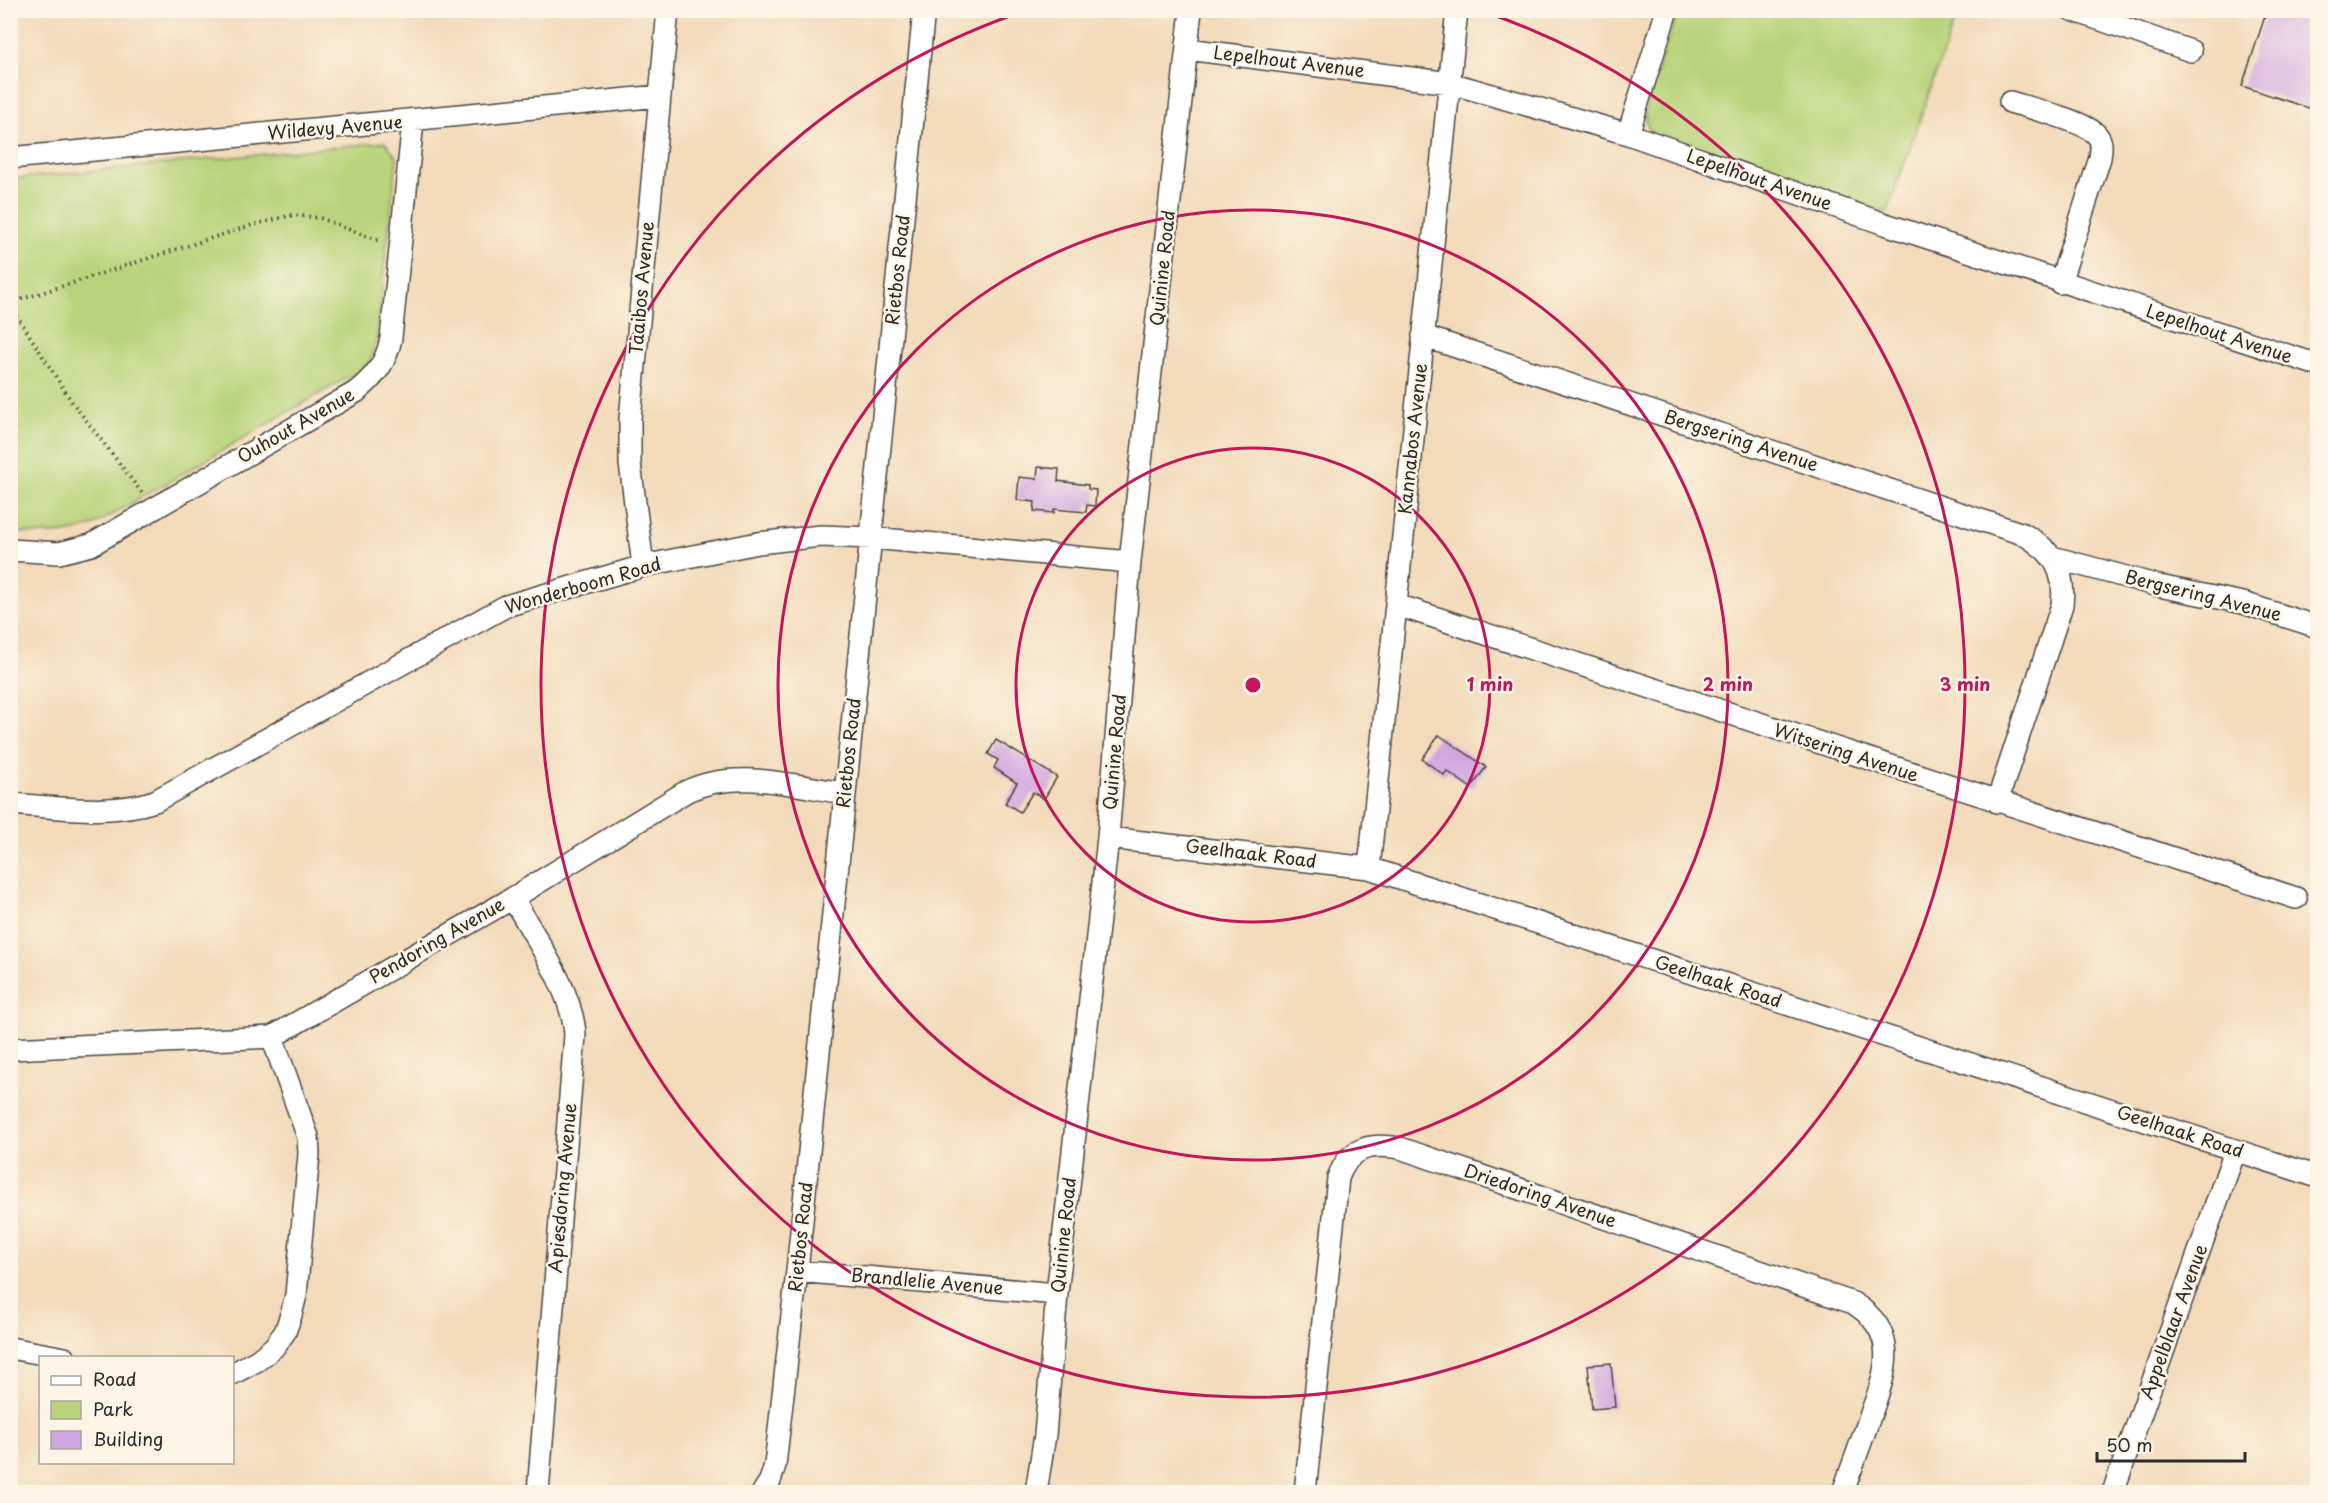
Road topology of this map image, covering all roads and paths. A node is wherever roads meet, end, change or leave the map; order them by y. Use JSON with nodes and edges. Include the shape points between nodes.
{"nodes":[{"id":1,"x":668,"y":10,"type":"edge"},
{"id":2,"x":924,"y":10,"type":"edge"},
{"id":3,"x":1191,"y":10,"type":"edge"},
{"id":4,"x":1457,"y":10,"type":"edge"},
{"id":5,"x":1667,"y":10,"type":"edge"},
{"id":6,"x":2072,"y":10,"type":"edge"},
{"id":7,"x":1187,"y":49,"type":"junction"},
{"id":8,"x":2191,"y":51,"type":"dead end"},
{"id":9,"x":1450,"y":83,"type":"junction"},
{"id":10,"x":660,"y":96,"type":"junction"},
{"id":11,"x":2010,"y":102,"type":"dead end"},
{"id":12,"x":413,"y":121,"type":"junction"},
{"id":13,"x":1628,"y":134,"type":"junction"},
{"id":14,"x":10,"y":158,"type":"edge"},
{"id":15,"x":400,"y":249,"type":"junction"},
{"id":16,"x":2060,"y":283,"type":"junction"},
{"id":17,"x":10,"y":304,"type":"edge"},
{"id":18,"x":1423,"y":336,"type":"junction"},
{"id":19,"x":2318,"y":365,"type":"edge"},
{"id":20,"x":154,"y":508,"type":"junction"},
{"id":21,"x":872,"y":538,"type":"junction"},
{"id":22,"x":10,"y":549,"type":"edge"},
{"id":23,"x":2052,"y":557,"type":"junction"},
{"id":24,"x":1130,"y":562,"type":"junction"},
{"id":25,"x":643,"y":566,"type":"junction"},
{"id":26,"x":1397,"y":605,"type":"junction"},
{"id":27,"x":2318,"y":627,"type":"edge"},
{"id":28,"x":845,"y":793,"type":"junction"},
{"id":29,"x":1997,"y":802,"type":"junction"},
{"id":30,"x":10,"y":804,"type":"edge"},
{"id":31,"x":1108,"y":838,"type":"junction"},
{"id":32,"x":1369,"y":867,"type":"junction"},
{"id":33,"x":513,"y":898,"type":"junction"},
{"id":34,"x":2296,"y":898,"type":"dead end"},
{"id":35,"x":272,"y":1036,"type":"junction"},
{"id":36,"x":10,"y":1048,"type":"edge"},
{"id":37,"x":2235,"y":1150,"type":"junction"},
{"id":38,"x":2318,"y":1176,"type":"edge"},
{"id":39,"x":797,"y":1271,"type":"junction"},
{"id":40,"x":1057,"y":1294,"type":"junction"},
{"id":41,"x":10,"y":1348,"type":"edge"},
{"id":42,"x":54,"y":1356,"type":"edge"},
{"id":43,"x":234,"y":1373,"type":"edge"},
{"id":44,"x":538,"y":1492,"type":"edge"},
{"id":45,"x":763,"y":1492,"type":"edge"},
{"id":46,"x":1036,"y":1492,"type":"edge"},
{"id":47,"x":1305,"y":1492,"type":"edge"},
{"id":48,"x":1843,"y":1492,"type":"edge"},
{"id":49,"x":2113,"y":1492,"type":"edge"}],
"edges":[{"from":1,"to":10,"type":"street","name":"Taaibos Avenue"},
{"from":2,"to":21,"type":"street","name":"Rietbos Road"},
{"from":3,"to":7,"type":"street","name":"Quinine Road"},
{"from":4,"to":9,"type":"street","name":"Kannabos Avenue"},
{"from":5,"to":13,"type":"street"},
{"from":6,"to":8,"type":"street"},
{"from":7,"to":9,"type":"street","name":"Lepelhout Avenue"},
{"from":7,"to":24,"type":"street","name":"Quinine Road"},
{"from":9,"to":13,"type":"street","name":"Lepelhout Avenue"},
{"from":9,"to":18,"type":"street","name":"Kannabos Avenue"},
{"from":10,"to":12,"type":"street","name":"Wildevy Avenue"},
{"from":10,"to":25,"type":"street","name":"Taaibos Avenue","via":[[630,419],[630,463]]},
{"from":11,"to":16,"type":"street","via":[[2079,124],[2098,136],[2101,144],[2100,158]]},
{"from":12,"to":14,"type":"street","name":"Wildevy Avenue"},
{"from":12,"to":15,"type":"street","name":"Ouhout Avenue"},
{"from":13,"to":16,"type":"street","name":"Lepelhout Avenue"},
{"from":15,"to":17,"type":"path","via":[[320,218],[293,215]]},
{"from":15,"to":20,"type":"street","name":"Ouhout Avenue","via":[[389,347],[382,365],[368,383]]},
{"from":16,"to":19,"type":"street","name":"Lepelhout Avenue"},
{"from":17,"to":20,"type":"path","via":[[72,402]]},
{"from":18,"to":23,"type":"street","name":"Bergsering Avenue","via":[[2023,534]]},
{"from":18,"to":26,"type":"street","name":"Kannabos Avenue"},
{"from":20,"to":22,"type":"street","name":"Ouhout Avenue","via":[[78,549],[59,553]]},
{"from":21,"to":24,"type":"street","name":"Wonderboom Road"},
{"from":21,"to":25,"type":"street","name":"Wonderboom Road","via":[[800,537]]},
{"from":21,"to":28,"type":"street","name":"Rietbos Road"},
{"from":23,"to":27,"type":"street","name":"Bergsering Avenue","via":[[2243,603]]},
{"from":23,"to":29,"type":"street","name":"Bergsering Avenue","via":[[2062,577],[2062,605]]},
{"from":24,"to":31,"type":"street","name":"Quinine Road"},
{"from":25,"to":30,"type":"street","name":"Wonderboom Road","via":[[506,606],[155,801],[88,809]]},
{"from":26,"to":29,"type":"street","name":"Witsering Avenue"},
{"from":26,"to":32,"type":"street","name":"Kannabos Avenue"},
{"from":28,"to":33,"type":"street","name":"Pendoring Avenue","via":[[742,779],[702,784]]},
{"from":28,"to":39,"type":"street","name":"Rietbos Road"},
{"from":29,"to":34,"type":"street","name":"Witsering Avenue"},
{"from":31,"to":32,"type":"street","name":"Geelhaak Road"},
{"from":31,"to":40,"type":"street","name":"Quinine Road"},
{"from":32,"to":37,"type":"street","name":"Geelhaak Road"},
{"from":33,"to":35,"type":"street","name":"Pendoring Avenue"},
{"from":33,"to":44,"type":"street","name":"Apiesdoring Avenue","via":[[563,990],[574,1019],[575,1035]]},
{"from":35,"to":36,"type":"street","name":"Pendoring Avenue"},
{"from":35,"to":43,"type":"street","via":[[308,1137],[296,1295],[285,1332],[274,1347]]},
{"from":37,"to":38,"type":"street","name":"Geelhaak Road"},
{"from":37,"to":49,"type":"street","name":"Appelblaar Avenue"},
{"from":39,"to":40,"type":"street","name":"Brandlelie Avenue"},
{"from":39,"to":45,"type":"street","name":"Rietbos Road","via":[[775,1465]]},
{"from":40,"to":46,"type":"street","name":"Quinine Road"},
{"from":41,"to":42,"type":"street"},
{"from":47,"to":48,"type":"street","name":"Driedoring Avenue","via":[[1338,1178],[1355,1152],[1379,1146],[1400,1148],[1863,1309],[1885,1341],[1886,1368]]}]}
